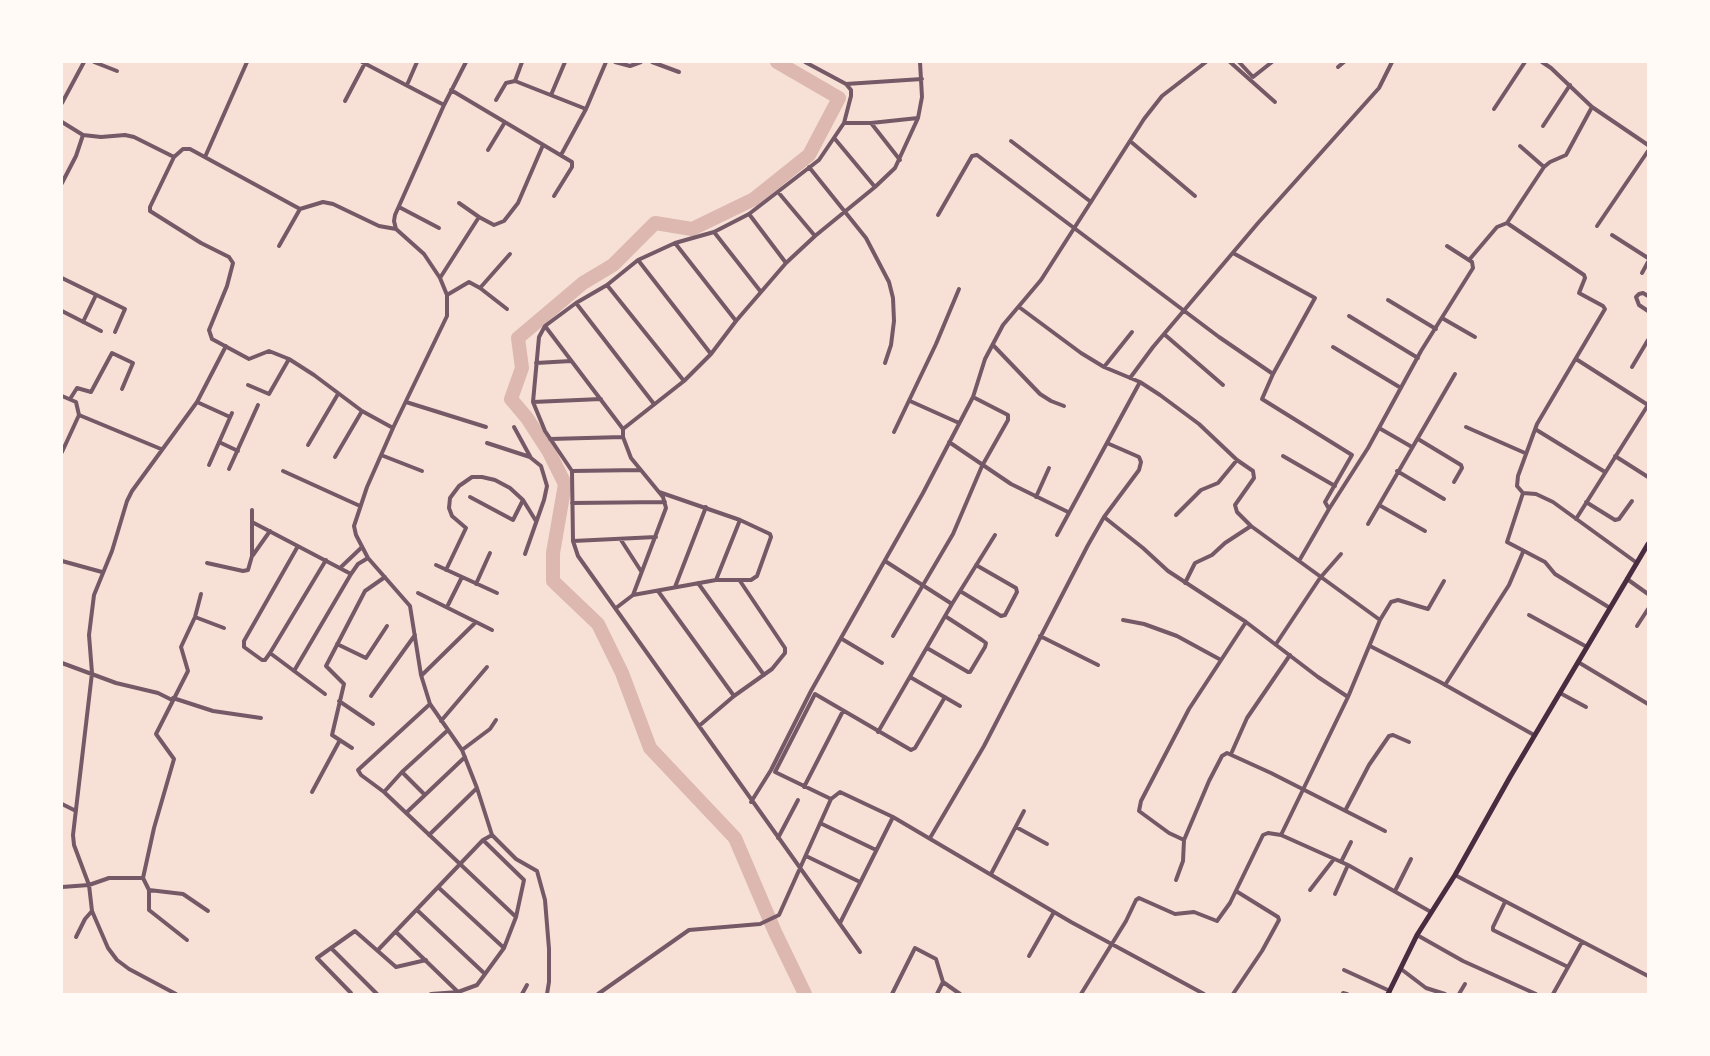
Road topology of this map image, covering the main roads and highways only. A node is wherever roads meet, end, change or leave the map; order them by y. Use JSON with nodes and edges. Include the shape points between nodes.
{"nodes":[{"id":1,"x":1648,"y":544,"type":"edge"},
{"id":2,"x":1389,"y":993,"type":"edge"}],
"edges":[{"from":1,"to":2,"type":"main road","via":[[1417,935]]}]}
